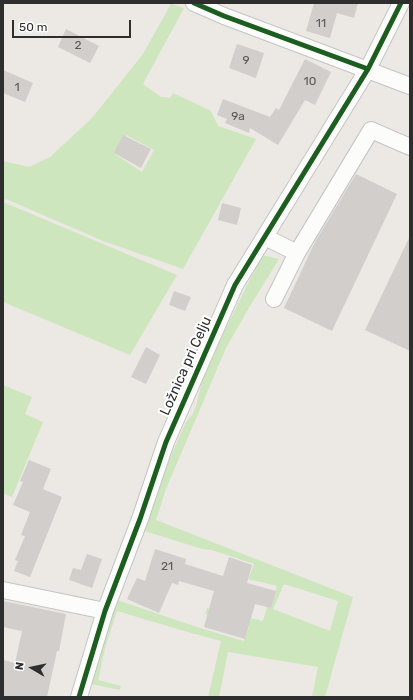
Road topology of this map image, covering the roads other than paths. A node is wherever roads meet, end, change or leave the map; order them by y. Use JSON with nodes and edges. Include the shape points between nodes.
{"nodes":[{"id":1,"x":194,"y":3,"type":"edge"},
{"id":2,"x":401,"y":3,"type":"edge"},
{"id":3,"x":368,"y":69,"type":"junction"},
{"id":4,"x":410,"y":86,"type":"edge"},
{"id":5,"x":410,"y":147,"type":"edge"},
{"id":6,"x":265,"y":237,"type":"junction"},
{"id":7,"x":297,"y":252,"type":"junction"},
{"id":8,"x":274,"y":299,"type":"dead end"},
{"id":9,"x":3,"y":590,"type":"edge"},
{"id":10,"x":105,"y":611,"type":"junction"},
{"id":11,"x":79,"y":697,"type":"edge"}],
"edges":[{"from":1,"to":3,"type":"street"},
{"from":2,"to":3,"type":"street","name":"Ložnica pri Celju"},
{"from":3,"to":4,"type":"street"},
{"from":3,"to":6,"type":"street","name":"Ložnica pri Celju"},
{"from":5,"to":7,"type":"street","via":[[371,130]]},
{"from":6,"to":7,"type":"street"},
{"from":6,"to":10,"type":"street","name":"Ložnica pri Celju","via":[[235,285],[166,442]]},
{"from":7,"to":8,"type":"street"},
{"from":9,"to":10,"type":"street"},
{"from":10,"to":11,"type":"street","name":"Ložnica pri Celju"}]}
